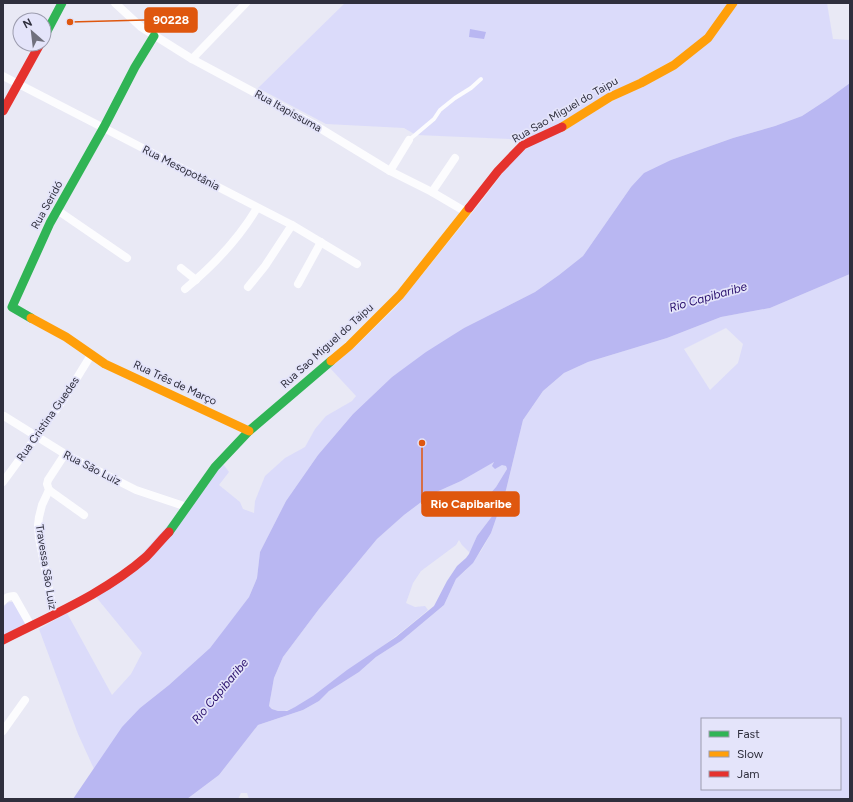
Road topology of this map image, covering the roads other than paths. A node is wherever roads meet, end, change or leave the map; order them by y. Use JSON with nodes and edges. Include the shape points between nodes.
{"nodes":[{"id":1,"x":62,"y":3,"type":"edge"},
{"id":2,"x":115,"y":3,"type":"edge"},
{"id":3,"x":246,"y":3,"type":"edge"},
{"id":4,"x":733,"y":3,"type":"edge"},
{"id":5,"x":52,"y":22,"type":"edge"},
{"id":6,"x":154,"y":36,"type":"junction"},
{"id":7,"x":36,"y":52,"type":"edge"},
{"id":8,"x":192,"y":59,"type":"junction"},
{"id":9,"x":3,"y":76,"type":"edge"},
{"id":10,"x":481,"y":79,"type":"dead end"},
{"id":11,"x":19,"y":84,"type":"junction"},
{"id":12,"x":3,"y":111,"type":"edge"},
{"id":13,"x":104,"y":127,"type":"junction"},
{"id":14,"x":409,"y":140,"type":"joint"},
{"id":15,"x":455,"y":158,"type":"dead end"},
{"id":16,"x":390,"y":171,"type":"junction"},
{"id":17,"x":432,"y":192,"type":"junction"},
{"id":18,"x":257,"y":208,"type":"junction"},
{"id":19,"x":57,"y":210,"type":"junction"},
{"id":20,"x":466,"y":212,"type":"junction"},
{"id":21,"x":292,"y":225,"type":"junction"},
{"id":22,"x":321,"y":242,"type":"junction"},
{"id":23,"x":127,"y":258,"type":"dead end"},
{"id":24,"x":357,"y":264,"type":"dead end"},
{"id":25,"x":181,"y":268,"type":"dead end"},
{"id":26,"x":196,"y":280,"type":"junction"},
{"id":27,"x":298,"y":284,"type":"dead end"},
{"id":28,"x":248,"y":287,"type":"dead end"},
{"id":29,"x":185,"y":289,"type":"dead end"},
{"id":30,"x":91,"y":355,"type":"junction"},
{"id":31,"x":4,"y":416,"type":"dead end"},
{"id":32,"x":249,"y":431,"type":"junction"},
{"id":33,"x":36,"y":437,"type":"junction"},
{"id":34,"x":65,"y":454,"type":"junction"},
{"id":35,"x":3,"y":482,"type":"edge"},
{"id":36,"x":49,"y":490,"type":"junction"},
{"id":37,"x":187,"y":507,"type":"junction"},
{"id":38,"x":84,"y":515,"type":"dead end"},
{"id":39,"x":3,"y":601,"type":"edge"},
{"id":40,"x":54,"y":615,"type":"junction"},
{"id":41,"x":31,"y":626,"type":"junction"},
{"id":42,"x":3,"y":640,"type":"edge"},
{"id":43,"x":25,"y":700,"type":"dead end"},
{"id":44,"x":3,"y":731,"type":"edge"}],
"edges":[{"from":1,"to":5,"type":"street"},
{"from":2,"to":6,"type":"street","name":"Rua Itapissuma"},
{"from":3,"to":8,"type":"street"},
{"from":4,"to":20,"type":"street","name":"Rua Sao Miguel do Taipu","via":[[708,38],[674,65],[610,96],[560,128],[523,145],[498,171]]},
{"from":6,"to":8,"type":"street","name":"Rua Itapissuma"},
{"from":6,"to":13,"type":"street","name":"Rua Seridó"},
{"from":7,"to":11,"type":"street"},
{"from":8,"to":16,"type":"street","name":"Rua Itapissuma","via":[[313,124]]},
{"from":9,"to":11,"type":"street","name":"Rua Mesopotânia"},
{"from":10,"to":14,"type":"lane","via":[[440,110],[434,119]]},
{"from":11,"to":12,"type":"street"},
{"from":11,"to":13,"type":"street","name":"Rua Mesopotânia"},
{"from":13,"to":18,"type":"street","name":"Rua Mesopotânia"},
{"from":13,"to":19,"type":"street","name":"Rua Seridó"},
{"from":14,"to":16,"type":"street"},
{"from":15,"to":17,"type":"street"},
{"from":16,"to":17,"type":"street","name":"Rua Itapissuma"},
{"from":17,"to":20,"type":"street","name":"Rua Itapissuma"},
{"from":18,"to":21,"type":"street","name":"Rua Mesopotânia"},
{"from":18,"to":26,"type":"street","via":[[225,253]]},
{"from":19,"to":23,"type":"street"},
{"from":19,"to":30,"type":"street","name":"Rua Seridó","via":[[12,307],[66,337]]},
{"from":20,"to":32,"type":"street","name":"Rua Sao Miguel do Taipu","via":[[396,300],[349,346]]},
{"from":21,"to":22,"type":"street","name":"Rua Mesopotânia"},
{"from":21,"to":28,"type":"street"},
{"from":22,"to":24,"type":"street","name":"Rua Mesopotânia"},
{"from":22,"to":27,"type":"street"},
{"from":25,"to":26,"type":"street"},
{"from":26,"to":29,"type":"street"},
{"from":30,"to":32,"type":"street","name":"Rua Três de Março","via":[[105,364]]},
{"from":30,"to":33,"type":"street","name":"Rua Cristina Guedes","via":[[64,399]]},
{"from":31,"to":33,"type":"street","name":"Rua São Luiz"},
{"from":32,"to":37,"type":"street","name":"Rua Sao Miguel do Taipu","via":[[215,467]]},
{"from":33,"to":34,"type":"street","name":"Rua São Luiz"},
{"from":33,"to":35,"type":"street","name":"Rua Cristina Guedes"},
{"from":34,"to":36,"type":"street","name":"Travessa São Luiz","via":[[48,480]]},
{"from":34,"to":37,"type":"street","name":"Rua São Luiz","via":[[136,490]]},
{"from":36,"to":38,"type":"street"},
{"from":36,"to":40,"type":"street","name":"Travessa São Luiz","via":[[42,505],[38,525]]},
{"from":37,"to":40,"type":"street","name":"Rua Sao Miguel do Taipu","via":[[148,556],[136,566]]},
{"from":39,"to":41,"type":"street","via":[[14,596]]},
{"from":40,"to":41,"type":"street","name":"Rua Sao Miguel do Taipu"},
{"from":41,"to":42,"type":"street","name":"Rua Sao Miguel do Taipu"},
{"from":43,"to":44,"type":"street"}]}
